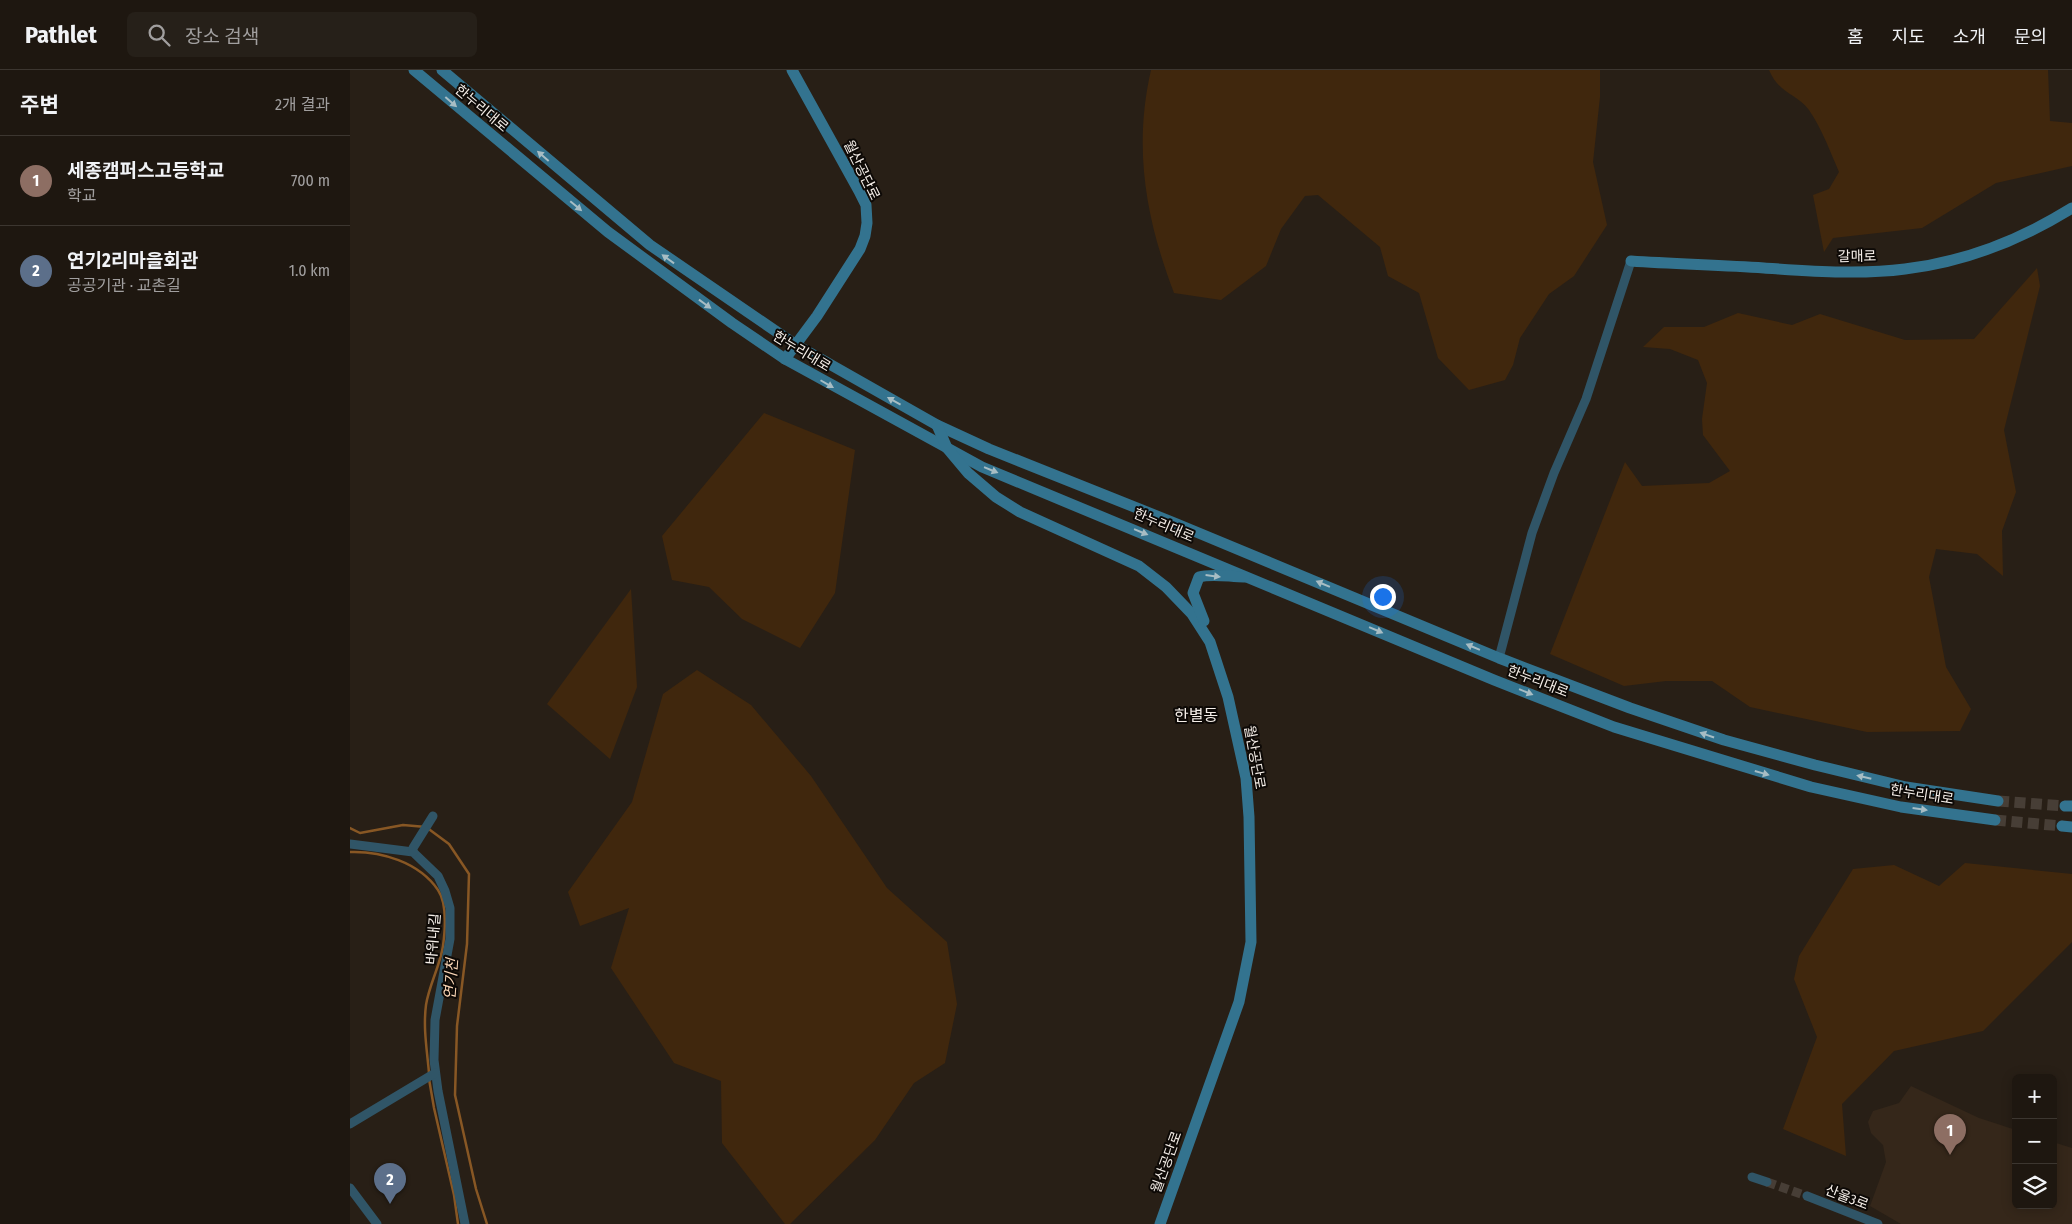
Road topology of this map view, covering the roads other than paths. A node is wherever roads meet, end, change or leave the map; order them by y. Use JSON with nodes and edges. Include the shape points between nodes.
{"nodes":[{"id":1,"x":414,"y":70,"type":"edge"},
{"id":2,"x":442,"y":70,"type":"edge"},
{"id":3,"x":792,"y":70,"type":"edge"},
{"id":4,"x":2072,"y":208,"type":"edge"},
{"id":5,"x":1631,"y":261,"type":"joint"},
{"id":6,"x":796,"y":345,"type":"junction"},
{"id":7,"x":785,"y":359,"type":"junction"},
{"id":8,"x":937,"y":425,"type":"junction"},
{"id":9,"x":947,"y":448,"type":"junction"},
{"id":10,"x":1250,"y":577,"type":"junction"},
{"id":11,"x":1210,"y":642,"type":"junction"},
{"id":12,"x":1500,"y":658,"type":"junction"},
{"id":13,"x":1998,"y":801,"type":"tunnel mouth"},
{"id":14,"x":433,"y":816,"type":"dead end"},
{"id":15,"x":1995,"y":820,"type":"tunnel mouth"},
{"id":16,"x":350,"y":844,"type":"edge"},
{"id":17,"x":413,"y":850,"type":"junction"},
{"id":18,"x":431,"y":1075,"type":"junction"},
{"id":19,"x":350,"y":1124,"type":"edge"},
{"id":20,"x":1752,"y":1177,"type":"dead end"},
{"id":21,"x":1767,"y":1182,"type":"tunnel mouth"},
{"id":22,"x":350,"y":1188,"type":"edge"},
{"id":23,"x":1807,"y":1196,"type":"tunnel mouth"},
{"id":24,"x":376,"y":1224,"type":"edge"},
{"id":25,"x":465,"y":1224,"type":"edge"},
{"id":26,"x":1160,"y":1224,"type":"edge"},
{"id":27,"x":1878,"y":1224,"type":"edge"}],
"edges":[{"from":1,"to":7,"type":"street","name":"한누리대로","one_way":true,"via":[[614,237]]},
{"from":6,"to":2,"type":"street","name":"한누리대로","one_way":true,"via":[[650,245]]},
{"from":3,"to":6,"type":"street","name":"월산공단로","via":[[866,205],[865,236],[851,265]]},
{"from":4,"to":5,"type":"street","name":"갈매로","via":[[2005,242],[1961,257],[1904,269],[1846,272]]},
{"from":5,"to":12,"type":"street","via":[[1586,400],[1532,533]]},
{"from":6,"to":7,"type":"street","name":"월산공단로"},
{"from":8,"to":6,"type":"street","name":"한누리대로","one_way":true},
{"from":7,"to":9,"type":"street","name":"한누리대로","one_way":true},
{"from":8,"to":9,"type":"street","name":"월산공단로"},
{"from":12,"to":8,"type":"street","name":"한누리대로","one_way":true},
{"from":9,"to":10,"type":"street","name":"한누리대로","one_way":true,"via":[[982,467]]},
{"from":9,"to":11,"type":"street","name":"월산공단로","via":[[968,473],[1020,512],[1139,566],[1166,587],[1192,614]]},
{"from":11,"to":10,"type":"street","one_way":true,"via":[[1193,593],[1199,577],[1208,574],[1222,578]]},
{"from":10,"to":15,"type":"street","name":"한누리대로","one_way":true,"via":[[1614,727],[1810,787],[1901,806]]},
{"from":11,"to":26,"type":"street","name":"월산공단로","via":[[1228,697],[1246,778],[1251,942],[1239,1002]]},
{"from":13,"to":12,"type":"street","name":"한누리대로","one_way":true,"via":[[1906,786],[1724,740]]},
{"from":14,"to":17,"type":"street"},
{"from":16,"to":17,"type":"street"},
{"from":17,"to":18,"type":"street","name":"바위내길","via":[[438,876],[450,908],[447,961],[439,990]]},
{"from":18,"to":19,"type":"street"},
{"from":18,"to":25,"type":"street","name":"바위내길"},
{"from":20,"to":21,"type":"street"},
{"from":22,"to":24,"type":"street"},
{"from":23,"to":27,"type":"street","name":"산울3로"}]}
